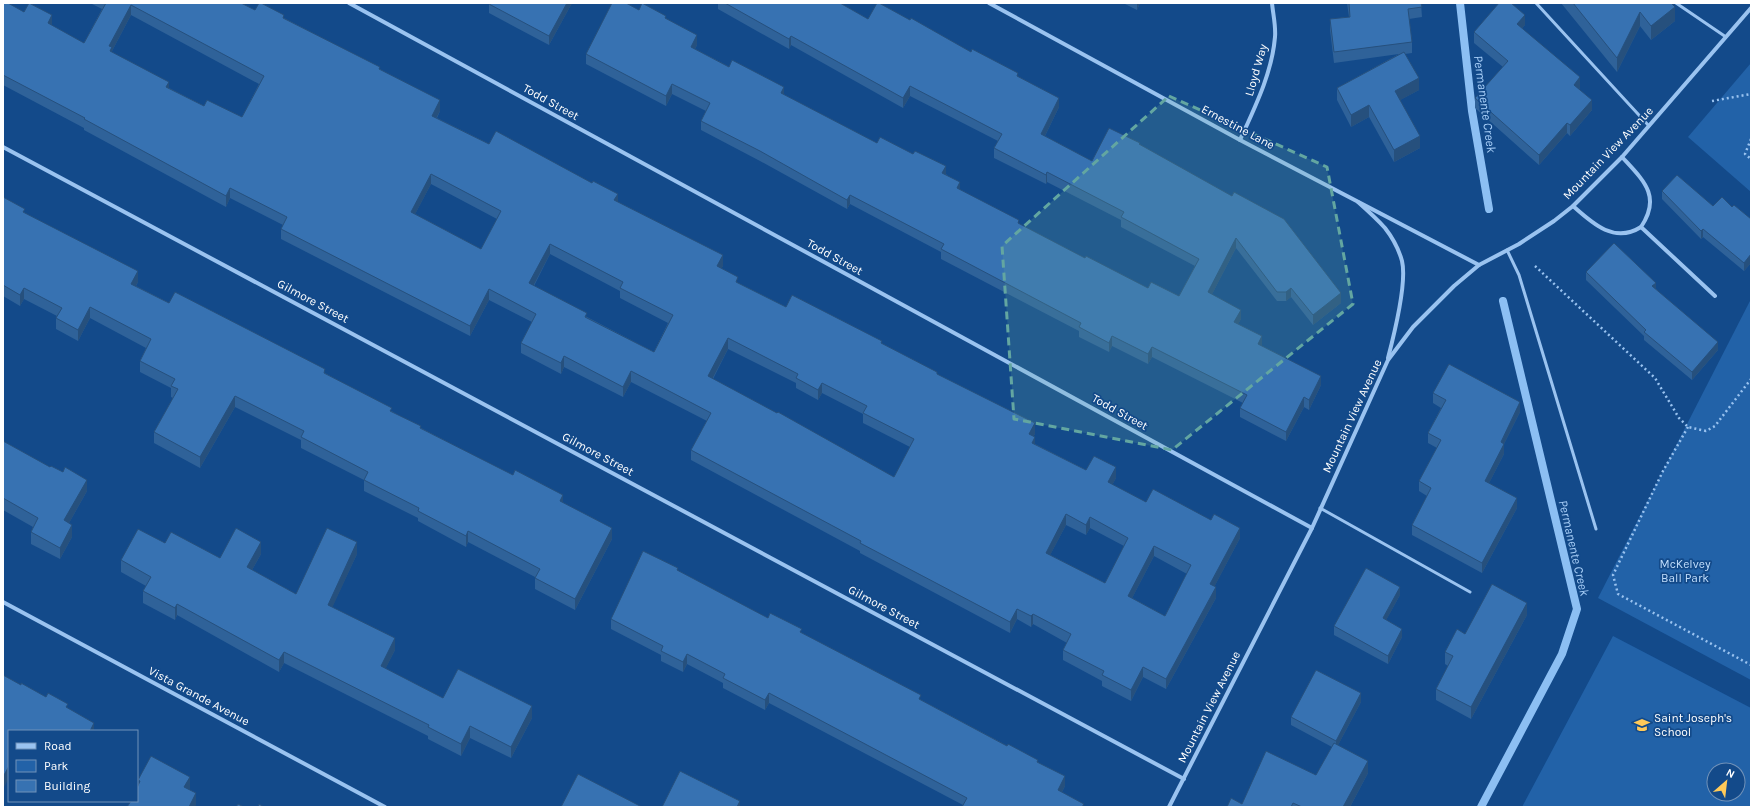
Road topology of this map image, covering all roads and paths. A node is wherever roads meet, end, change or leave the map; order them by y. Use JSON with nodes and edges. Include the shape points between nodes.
{"nodes":[{"id":1,"x":349,"y":3,"type":"edge"},
{"id":2,"x":989,"y":3,"type":"edge"},
{"id":3,"x":1272,"y":3,"type":"edge"},
{"id":4,"x":1536,"y":3,"type":"edge"},
{"id":5,"x":1676,"y":3,"type":"edge"},
{"id":6,"x":1751,"y":8,"type":"edge"},
{"id":7,"x":1726,"y":37,"type":"junction"},
{"id":8,"x":1751,"y":94,"type":"edge"},
{"id":9,"x":1712,"y":101,"type":"dead end"},
{"id":10,"x":1649,"y":126,"type":"junction"},
{"id":11,"x":1751,"y":139,"type":"edge"},
{"id":12,"x":1240,"y":140,"type":"junction"},
{"id":13,"x":3,"y":147,"type":"edge"},
{"id":14,"x":1622,"y":157,"type":"junction"},
{"id":15,"x":1751,"y":159,"type":"edge"},
{"id":16,"x":1355,"y":199,"type":"junction"},
{"id":17,"x":1572,"y":206,"type":"junction"},
{"id":18,"x":1641,"y":227,"type":"junction"},
{"id":19,"x":1507,"y":250,"type":"junction"},
{"id":20,"x":1480,"y":265,"type":"junction"},
{"id":21,"x":1535,"y":266,"type":"dead end"},
{"id":22,"x":1716,"y":296,"type":"dead end"},
{"id":23,"x":1388,"y":360,"type":"junction"},
{"id":24,"x":1751,"y":379,"type":"edge"},
{"id":25,"x":1688,"y":427,"type":"junction"},
{"id":26,"x":1320,"y":508,"type":"junction"},
{"id":27,"x":1312,"y":528,"type":"junction"},
{"id":28,"x":1596,"y":529,"type":"dead end"},
{"id":29,"x":1470,"y":592,"type":"dead end"},
{"id":30,"x":3,"y":602,"type":"edge"},
{"id":31,"x":1751,"y":665,"type":"edge"},
{"id":32,"x":1184,"y":779,"type":"junction"},
{"id":33,"x":385,"y":807,"type":"edge"},
{"id":34,"x":1170,"y":807,"type":"edge"}],
"edges":[{"from":1,"to":27,"type":"street","name":"Todd Street"},
{"from":2,"to":12,"type":"street","name":"Ernestine Lane"},
{"from":3,"to":12,"type":"street","name":"Lloyd Way","via":[[1275,36],[1272,54],[1260,97]]},
{"from":4,"to":10,"type":"lane"},
{"from":5,"to":7,"type":"lane"},
{"from":6,"to":7,"type":"street","name":"Mountain View Avenue"},
{"from":7,"to":10,"type":"street","name":"Mountain View Avenue"},
{"from":8,"to":9,"type":"path"},
{"from":10,"to":14,"type":"street","name":"Mountain View Avenue"},
{"from":11,"to":15,"type":"path","via":[[1745,154]]},
{"from":12,"to":16,"type":"street","name":"Ernestine Lane"},
{"from":13,"to":32,"type":"street","name":"Gilmore Street"},
{"from":14,"to":17,"type":"street","name":"Mountain View Avenue"},
{"from":14,"to":18,"type":"street","via":[[1648,188],[1650,210]]},
{"from":16,"to":20,"type":"street","name":"Ernestine Lane"},
{"from":16,"to":23,"type":"street","via":[[1385,228],[1402,260],[1404,273]]},
{"from":17,"to":18,"type":"street","via":[[1593,224],[1606,231],[1623,233]]},
{"from":17,"to":19,"type":"street","name":"Mountain View Avenue","via":[[1554,221]]},
{"from":18,"to":22,"type":"street"},
{"from":19,"to":20,"type":"street","name":"Mountain View Avenue"},
{"from":19,"to":28,"type":"lane","via":[[1518,275]]},
{"from":20,"to":23,"type":"street","name":"Mountain View Avenue","via":[[1438,300]]},
{"from":21,"to":25,"type":"path","via":[[1656,378],[1678,418]]},
{"from":23,"to":26,"type":"street","name":"Mountain View Avenue"},
{"from":24,"to":25,"type":"path","via":[[1715,426],[1706,431]]},
{"from":25,"to":31,"type":"path","via":[[1663,470],[1612,575],[1618,594]]},
{"from":26,"to":27,"type":"street","name":"Mountain View Avenue"},
{"from":26,"to":29,"type":"lane"},
{"from":27,"to":32,"type":"street","name":"Mountain View Avenue"},
{"from":30,"to":33,"type":"street","name":"Vista Grande Avenue"},
{"from":32,"to":34,"type":"street","name":"Mountain View Avenue"}]}
